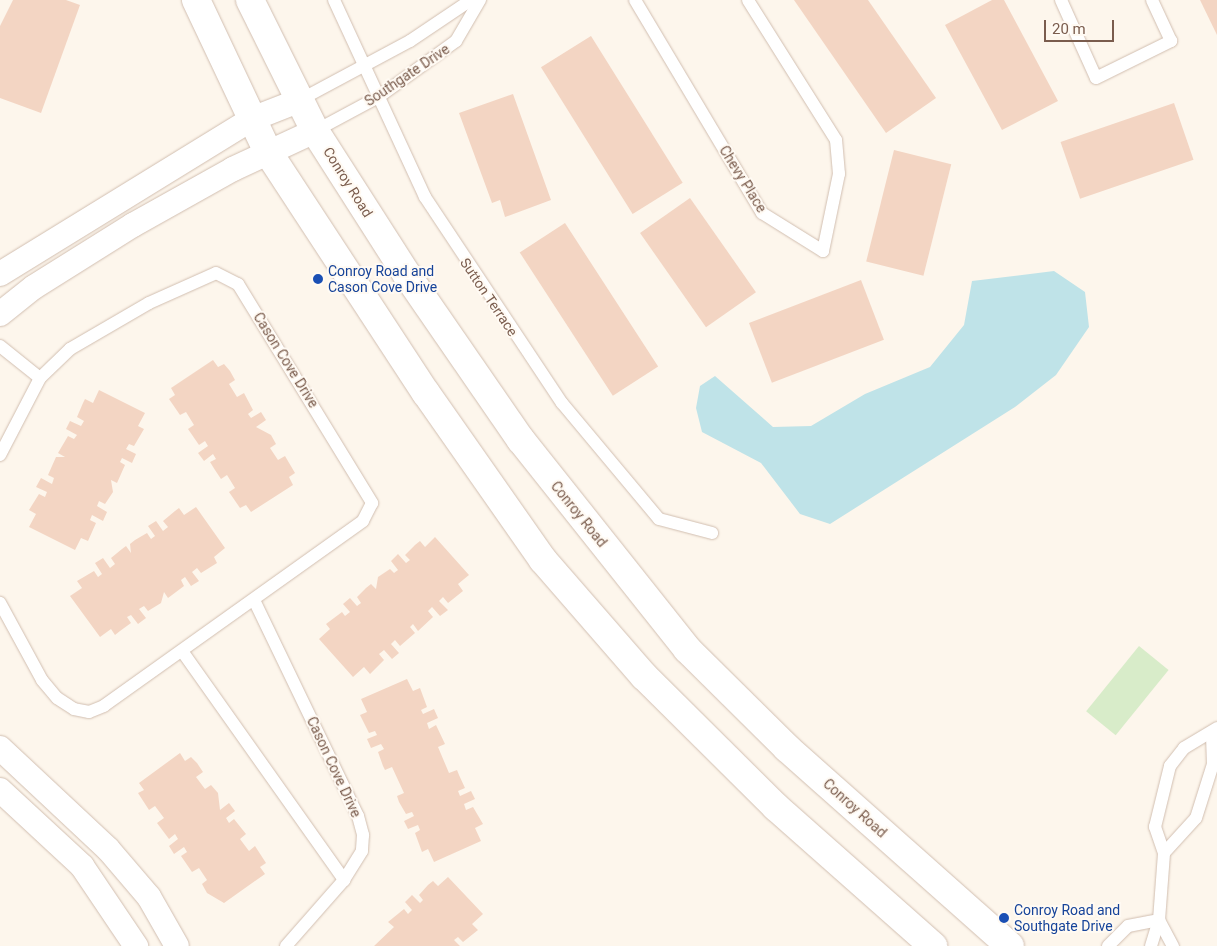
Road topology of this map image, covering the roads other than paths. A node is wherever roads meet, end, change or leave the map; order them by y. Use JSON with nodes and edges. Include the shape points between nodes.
{"nodes":[{"id":1,"x":196,"y":0,"type":"edge"},
{"id":2,"x":250,"y":0,"type":"edge"},
{"id":3,"x":334,"y":0,"type":"edge"},
{"id":4,"x":471,"y":0,"type":"edge"},
{"id":5,"x":480,"y":0,"type":"edge"},
{"id":6,"x":635,"y":0,"type":"edge"},
{"id":7,"x":748,"y":0,"type":"edge"},
{"id":8,"x":1061,"y":0,"type":"edge"},
{"id":9,"x":1152,"y":0,"type":"edge"},
{"id":10,"x":363,"y":68,"type":"junction"},
{"id":11,"x":380,"y":96,"type":"junction"},
{"id":12,"x":298,"y":101,"type":"junction"},
{"id":13,"x":252,"y":119,"type":"junction"},
{"id":14,"x":316,"y":131,"type":"junction"},
{"id":15,"x":268,"y":152,"type":"junction"},
{"id":16,"x":0,"y":274,"type":"edge"},
{"id":17,"x":0,"y":314,"type":"edge"},
{"id":18,"x":0,"y":346,"type":"edge"},
{"id":19,"x":40,"y":378,"type":"junction"},
{"id":20,"x":0,"y":455,"type":"edge"},
{"id":21,"x":712,"y":533,"type":"dead end"},
{"id":22,"x":254,"y":600,"type":"junction"},
{"id":23,"x":0,"y":603,"type":"edge"},
{"id":24,"x":182,"y":651,"type":"junction"},
{"id":25,"x":1215,"y":730,"type":"edge"},
{"id":26,"x":1,"y":753,"type":"edge"},
{"id":27,"x":0,"y":790,"type":"edge"},
{"id":28,"x":1164,"y":853,"type":"junction"},
{"id":29,"x":344,"y":880,"type":"junction"},
{"id":30,"x":1159,"y":920,"type":"junction"},
{"id":31,"x":136,"y":946,"type":"edge"},
{"id":32,"x":177,"y":946,"type":"edge"},
{"id":33,"x":286,"y":946,"type":"edge"},
{"id":34,"x":933,"y":946,"type":"edge"},
{"id":35,"x":1010,"y":946,"type":"edge"},
{"id":36,"x":1108,"y":946,"type":"edge"},
{"id":37,"x":1151,"y":946,"type":"edge"},
{"id":38,"x":1173,"y":946,"type":"edge"}],
"edges":[{"from":1,"to":13,"type":"main road"},
{"from":2,"to":12,"type":"main road","name":"Conroy Road"},
{"from":3,"to":10,"type":"lane","name":"Sutton Terrace"},
{"from":4,"to":10,"type":"lane","name":"Southgate Drive"},
{"from":5,"to":11,"type":"lane","name":"Southgate Drive","via":[[456,41]]},
{"from":6,"to":7,"type":"lane","name":"Chevy Place","via":[[762,213],[823,251],[840,174],[836,140]]},
{"from":8,"to":9,"type":"lane","via":[[1096,78],[1171,41]]},
{"from":10,"to":11,"type":"lane","name":"Sutton Terrace"},
{"from":10,"to":12,"type":"lane","name":"Southgate Drive"},
{"from":11,"to":14,"type":"lane","name":"Southgate Drive"},
{"from":11,"to":21,"type":"lane","name":"Sutton Terrace","via":[[425,197],[562,403],[660,519]]},
{"from":12,"to":13,"type":"street"},
{"from":12,"to":14,"type":"main road","name":"Conroy Road"},
{"from":13,"to":15,"type":"main road"},
{"from":13,"to":16,"type":"street"},
{"from":14,"to":15,"type":"street"},
{"from":14,"to":35,"type":"main road","name":"Conroy Road","via":[[407,275],[521,440],[687,649],[787,748]]},
{"from":15,"to":17,"type":"street","via":[[133,225],[34,287]]},
{"from":15,"to":34,"type":"main road","via":[[426,393],[543,560],[651,683],[776,806]]},
{"from":18,"to":19,"type":"lane"},
{"from":19,"to":20,"type":"lane","name":"Cason Cove Drive"},
{"from":19,"to":22,"type":"lane","name":"Cason Cove Drive","via":[[100,328],[206,275],[226,275],[238,284],[372,502],[363,521]]},
{"from":22,"to":24,"type":"lane","name":"Cason Cove Drive"},
{"from":22,"to":29,"type":"lane","name":"Cason Cove Drive","via":[[358,816],[362,851]]},
{"from":23,"to":24,"type":"lane","name":"Cason Cove Drive","via":[[42,680],[74,709],[89,712],[104,706]]},
{"from":24,"to":29,"type":"lane"},
{"from":25,"to":28,"type":"lane","via":[[1213,764],[1196,818]]},
{"from":25,"to":28,"type":"lane","via":[[1184,748],[1170,766],[1155,827]]},
{"from":26,"to":32,"type":"street","via":[[108,849],[149,897]]},
{"from":27,"to":31,"type":"street","via":[[82,866]]},
{"from":28,"to":30,"type":"lane"},
{"from":29,"to":33,"type":"lane","name":"Cason Cove Drive"},
{"from":30,"to":36,"type":"lane","via":[[1128,926]]},
{"from":30,"to":37,"type":"lane"},
{"from":30,"to":38,"type":"lane"}]}
